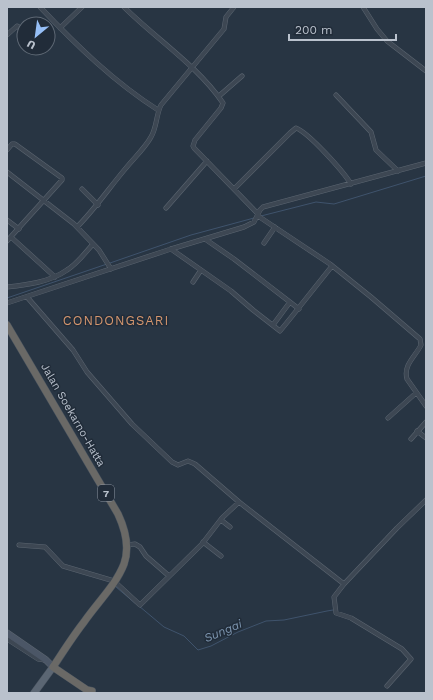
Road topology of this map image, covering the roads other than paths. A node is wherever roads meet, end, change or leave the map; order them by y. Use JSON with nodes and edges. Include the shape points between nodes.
{"nodes":[{"id":1,"x":40,"y":7,"type":"edge"},
{"id":2,"x":82,"y":7,"type":"edge"},
{"id":3,"x":124,"y":7,"type":"edge"},
{"id":4,"x":234,"y":7,"type":"edge"},
{"id":5,"x":363,"y":7,"type":"edge"},
{"id":6,"x":16,"y":27,"type":"edge"},
{"id":7,"x":60,"y":28,"type":"junction"},
{"id":8,"x":7,"y":35,"type":"edge"},
{"id":9,"x":191,"y":67,"type":"junction"},
{"id":10,"x":426,"y":70,"type":"edge"},
{"id":11,"x":242,"y":76,"type":"dead end"},
{"id":12,"x":336,"y":95,"type":"dead end"},
{"id":13,"x":219,"y":96,"type":"junction"},
{"id":14,"x":158,"y":110,"type":"junction"},
{"id":15,"x":7,"y":150,"type":"edge"},
{"id":16,"x":207,"y":161,"type":"junction"},
{"id":17,"x":426,"y":163,"type":"edge"},
{"id":18,"x":398,"y":171,"type":"junction"},
{"id":19,"x":9,"y":174,"type":"edge"},
{"id":20,"x":7,"y":180,"type":"edge"},
{"id":21,"x":352,"y":184,"type":"junction"},
{"id":22,"x":82,"y":189,"type":"dead end"},
{"id":23,"x":234,"y":190,"type":"junction"},
{"id":24,"x":44,"y":200,"type":"junction"},
{"id":25,"x":98,"y":205,"type":"junction"},
{"id":26,"x":166,"y":208,"type":"dead end"},
{"id":27,"x":258,"y":215,"type":"junction"},
{"id":28,"x":7,"y":220,"type":"edge"},
{"id":29,"x":77,"y":227,"type":"junction"},
{"id":30,"x":275,"y":228,"type":"junction"},
{"id":31,"x":19,"y":229,"type":"junction"},
{"id":32,"x":8,"y":239,"type":"edge"},
{"id":33,"x":205,"y":239,"type":"junction"},
{"id":34,"x":264,"y":243,"type":"dead end"},
{"id":35,"x":93,"y":244,"type":"junction"},
{"id":36,"x":171,"y":249,"type":"junction"},
{"id":37,"x":332,"y":266,"type":"junction"},
{"id":38,"x":111,"y":269,"type":"junction"},
{"id":39,"x":201,"y":270,"type":"junction"},
{"id":40,"x":55,"y":277,"type":"junction"},
{"id":41,"x":193,"y":282,"type":"dead end"},
{"id":42,"x":7,"y":287,"type":"edge"},
{"id":43,"x":27,"y":297,"type":"junction"},
{"id":44,"x":290,"y":302,"type":"junction"},
{"id":45,"x":7,"y":303,"type":"edge"},
{"id":46,"x":299,"y":309,"type":"junction"},
{"id":47,"x":7,"y":325,"type":"edge"},
{"id":48,"x":273,"y":325,"type":"junction"},
{"id":49,"x":416,"y":393,"type":"junction"},
{"id":50,"x":426,"y":406,"type":"edge"},
{"id":51,"x":388,"y":418,"type":"dead end"},
{"id":52,"x":426,"y":422,"type":"edge"},
{"id":53,"x":417,"y":432,"type":"junction"},
{"id":54,"x":411,"y":438,"type":"dead end"},
{"id":55,"x":426,"y":438,"type":"edge"},
{"id":56,"x":426,"y":500,"type":"edge"},
{"id":57,"x":240,"y":502,"type":"junction"},
{"id":58,"x":221,"y":520,"type":"junction"},
{"id":59,"x":230,"y":527,"type":"dead end"},
{"id":60,"x":203,"y":542,"type":"junction"},
{"id":61,"x":19,"y":545,"type":"dead end"},
{"id":62,"x":126,"y":545,"type":"junction"},
{"id":63,"x":221,"y":556,"type":"dead end"},
{"id":64,"x":169,"y":576,"type":"junction"},
{"id":65,"x":114,"y":581,"type":"junction"},
{"id":66,"x":344,"y":584,"type":"junction"},
{"id":67,"x":7,"y":633,"type":"edge"},
{"id":68,"x":7,"y":639,"type":"edge"},
{"id":69,"x":46,"y":660,"type":"junction"},
{"id":70,"x":54,"y":665,"type":"junction"},
{"id":71,"x":387,"y":686,"type":"dead end"},
{"id":72,"x":91,"y":692,"type":"edge"},
{"id":73,"x":34,"y":693,"type":"edge"}],
"edges":[{"from":1,"to":7,"type":"street"},
{"from":2,"to":7,"type":"street"},
{"from":3,"to":9,"type":"street"},
{"from":4,"to":9,"type":"street","via":[[226,17],[224,29]]},
{"from":5,"to":10,"type":"street","via":[[387,41]]},
{"from":6,"to":8,"type":"street"},
{"from":7,"to":14,"type":"street","via":[[119,84]]},
{"from":9,"to":13,"type":"street"},
{"from":9,"to":14,"type":"street"},
{"from":11,"to":13,"type":"street"},
{"from":12,"to":18,"type":"street","via":[[371,132],[376,150]]},
{"from":13,"to":16,"type":"street","via":[[224,103],[193,146]]},
{"from":14,"to":25,"type":"street","via":[[154,133],[149,141]]},
{"from":15,"to":24,"type":"street","via":[[15,144],[62,178]]},
{"from":16,"to":23,"type":"street"},
{"from":16,"to":26,"type":"street"},
{"from":17,"to":18,"type":"street"},
{"from":18,"to":21,"type":"street"},
{"from":19,"to":20,"type":"street"},
{"from":19,"to":24,"type":"street"},
{"from":21,"to":23,"type":"street","via":[[339,167],[296,128]]},
{"from":21,"to":27,"type":"street","via":[[263,207]]},
{"from":22,"to":25,"type":"street"},
{"from":23,"to":27,"type":"street"},
{"from":24,"to":29,"type":"street"},
{"from":24,"to":31,"type":"street"},
{"from":25,"to":29,"type":"street"},
{"from":27,"to":30,"type":"street"},
{"from":27,"to":33,"type":"street","via":[[254,222],[244,227]]},
{"from":28,"to":31,"type":"street"},
{"from":29,"to":35,"type":"street"},
{"from":30,"to":34,"type":"street"},
{"from":30,"to":37,"type":"street"},
{"from":31,"to":32,"type":"street"},
{"from":32,"to":40,"type":"street"},
{"from":33,"to":36,"type":"street"},
{"from":33,"to":44,"type":"street"},
{"from":35,"to":38,"type":"street"},
{"from":35,"to":40,"type":"street","via":[[68,270]]},
{"from":36,"to":38,"type":"street"},
{"from":36,"to":39,"type":"street"},
{"from":37,"to":46,"type":"street"},
{"from":37,"to":49,"type":"street","via":[[420,338],[421,345],[405,372]]},
{"from":38,"to":43,"type":"street"},
{"from":39,"to":41,"type":"street"},
{"from":39,"to":48,"type":"street"},
{"from":40,"to":42,"type":"street"},
{"from":43,"to":45,"type":"street"},
{"from":43,"to":57,"type":"street","via":[[137,430],[172,462],[178,465],[191,461]]},
{"from":44,"to":46,"type":"street"},
{"from":44,"to":48,"type":"street"},
{"from":46,"to":48,"type":"street","via":[[281,331]]},
{"from":47,"to":62,"type":"highway","name":"Jalan Soekarno-Hatta","number":"7","via":[[118,514],[123,525]]},
{"from":49,"to":50,"type":"street"},
{"from":49,"to":51,"type":"street"},
{"from":52,"to":53,"type":"street"},
{"from":53,"to":54,"type":"street"},
{"from":53,"to":55,"type":"street"},
{"from":56,"to":66,"type":"street"},
{"from":57,"to":58,"type":"street"},
{"from":57,"to":66,"type":"street"},
{"from":58,"to":59,"type":"street"},
{"from":58,"to":60,"type":"street"},
{"from":60,"to":63,"type":"street"},
{"from":60,"to":64,"type":"street"},
{"from":61,"to":65,"type":"street","via":[[45,547],[63,566]]},
{"from":62,"to":64,"type":"street","via":[[135,544],[140,547],[146,556]]},
{"from":62,"to":65,"type":"highway","name":"Jalan Soekarno-Hatta","number":"7","via":[[124,564]]},
{"from":64,"to":65,"type":"street","via":[[140,605]]},
{"from":65,"to":70,"type":"highway","name":"Jalan Soekarno-Hatta","number":"7"},
{"from":66,"to":71,"type":"street","via":[[334,597],[336,613],[351,618],[402,649],[411,659]]},
{"from":67,"to":69,"type":"main road"},
{"from":68,"to":69,"type":"street","via":[[38,660]]},
{"from":69,"to":70,"type":"main road"},
{"from":70,"to":72,"type":"highway"},
{"from":70,"to":72,"type":"highway","via":[[89,686]]},
{"from":70,"to":73,"type":"main road"}]}
